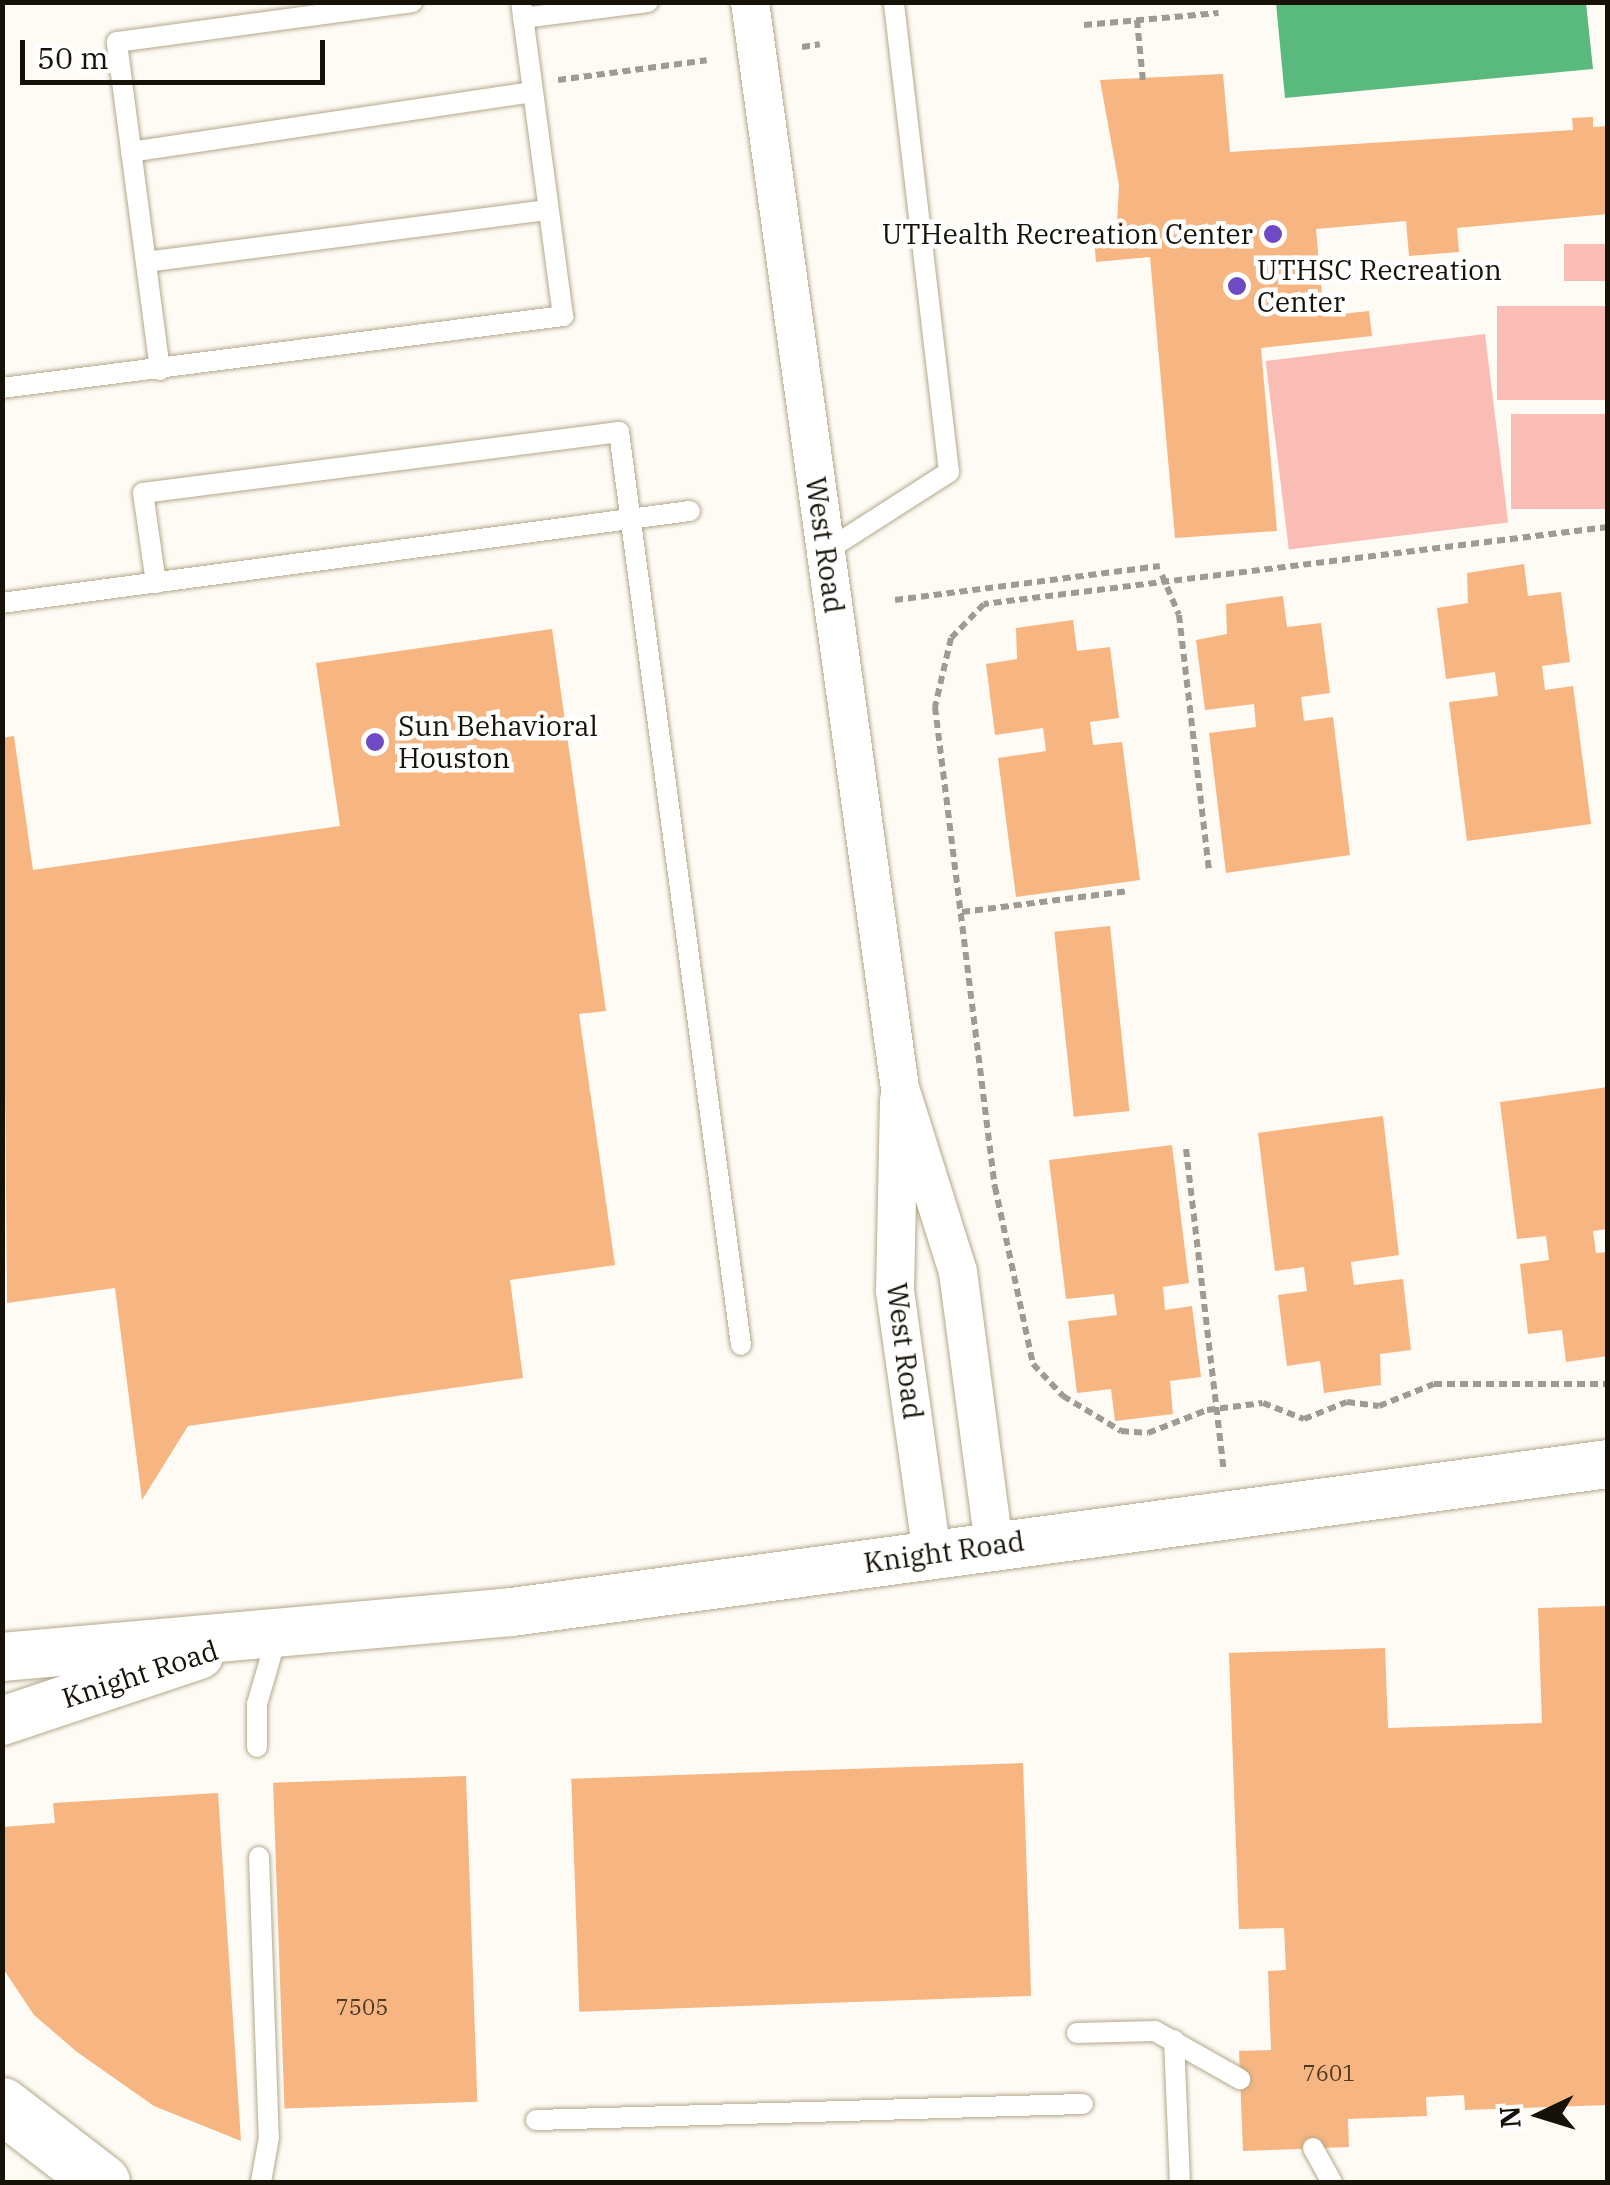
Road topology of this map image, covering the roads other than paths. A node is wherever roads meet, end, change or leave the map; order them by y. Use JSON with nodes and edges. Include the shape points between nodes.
{"nodes":[{"id":1,"x":412,"y":2,"type":"edge"},
{"id":2,"x":648,"y":2,"type":"edge"},
{"id":3,"x":750,"y":2,"type":"edge"},
{"id":4,"x":894,"y":2,"type":"edge"},
{"id":5,"x":562,"y":8,"type":"edge"},
{"id":6,"x":522,"y":10,"type":"edge"},
{"id":7,"x":533,"y":92,"type":"junction"},
{"id":8,"x":132,"y":152,"type":"junction"},
{"id":9,"x":548,"y":210,"type":"junction"},
{"id":10,"x":146,"y":262,"type":"junction"},
{"id":11,"x":160,"y":370,"type":"junction"},
{"id":12,"x":2,"y":388,"type":"edge"},
{"id":13,"x":690,"y":511,"type":"dead end"},
{"id":14,"x":632,"y":519,"type":"junction"},
{"id":15,"x":826,"y":551,"type":"junction"},
{"id":16,"x":156,"y":583,"type":"junction"},
{"id":17,"x":2,"y":603,"type":"edge"},
{"id":18,"x":900,"y":1088,"type":"junction"},
{"id":19,"x":741,"y":1344,"type":"dead end"},
{"id":20,"x":1608,"y":1464,"type":"edge"},
{"id":21,"x":994,"y":1544,"type":"junction"},
{"id":22,"x":932,"y":1553,"type":"junction"},
{"id":23,"x":279,"y":1629,"type":"junction"},
{"id":24,"x":2,"y":1657,"type":"edge"},
{"id":25,"x":2,"y":1720,"type":"edge"},
{"id":26,"x":256,"y":1747,"type":"dead end"},
{"id":27,"x":259,"y":1857,"type":"dead end"},
{"id":28,"x":1077,"y":2033,"type":"dead end"},
{"id":29,"x":1174,"y":2040,"type":"junction"},
{"id":30,"x":1240,"y":2079,"type":"dead end"},
{"id":31,"x":2,"y":2104,"type":"edge"},
{"id":32,"x":1083,"y":2104,"type":"dead end"},
{"id":33,"x":536,"y":2120,"type":"dead end"},
{"id":34,"x":1313,"y":2148,"type":"dead end"},
{"id":35,"x":102,"y":2182,"type":"edge"},
{"id":36,"x":262,"y":2182,"type":"edge"},
{"id":37,"x":1180,"y":2182,"type":"edge"},
{"id":38,"x":1332,"y":2182,"type":"edge"}],
"edges":[{"from":1,"to":8,"type":"lane","via":[[117,42]]},
{"from":2,"to":5,"type":"lane"},
{"from":3,"to":15,"type":"street","name":"West Road"},
{"from":4,"to":15,"type":"lane","via":[[948,472]]},
{"from":5,"to":6,"type":"lane"},
{"from":6,"to":7,"type":"lane"},
{"from":7,"to":8,"type":"lane"},
{"from":7,"to":9,"type":"lane"},
{"from":8,"to":10,"type":"lane"},
{"from":9,"to":10,"type":"lane"},
{"from":9,"to":11,"type":"lane","via":[[564,304],[555,320]]},
{"from":10,"to":11,"type":"lane"},
{"from":11,"to":12,"type":"lane"},
{"from":13,"to":14,"type":"lane"},
{"from":14,"to":16,"type":"lane"},
{"from":14,"to":16,"type":"lane","via":[[619,432],[143,493]]},
{"from":14,"to":19,"type":"lane"},
{"from":15,"to":18,"type":"street","name":"West Road"},
{"from":16,"to":17,"type":"lane"},
{"from":18,"to":21,"type":"street","name":"West Road","via":[[958,1272]]},
{"from":18,"to":22,"type":"street","name":"West Road","via":[[893,1253]]},
{"from":20,"to":21,"type":"street","name":"Knight Road"},
{"from":21,"to":22,"type":"street","name":"Knight Road"},
{"from":22,"to":23,"type":"street","name":"Knight Road","via":[[512,1612]]},
{"from":23,"to":24,"type":"street","name":"Knight Road"},
{"from":23,"to":25,"type":"street","name":"Knight Road"},
{"from":23,"to":26,"type":"lane","via":[[257,1704]]},
{"from":27,"to":36,"type":"lane","via":[[269,2136]]},
{"from":28,"to":29,"type":"lane","via":[[1155,2032]]},
{"from":29,"to":30,"type":"lane"},
{"from":29,"to":37,"type":"lane"},
{"from":31,"to":35,"type":"main road"},
{"from":32,"to":33,"type":"lane"},
{"from":34,"to":38,"type":"lane"}]}
